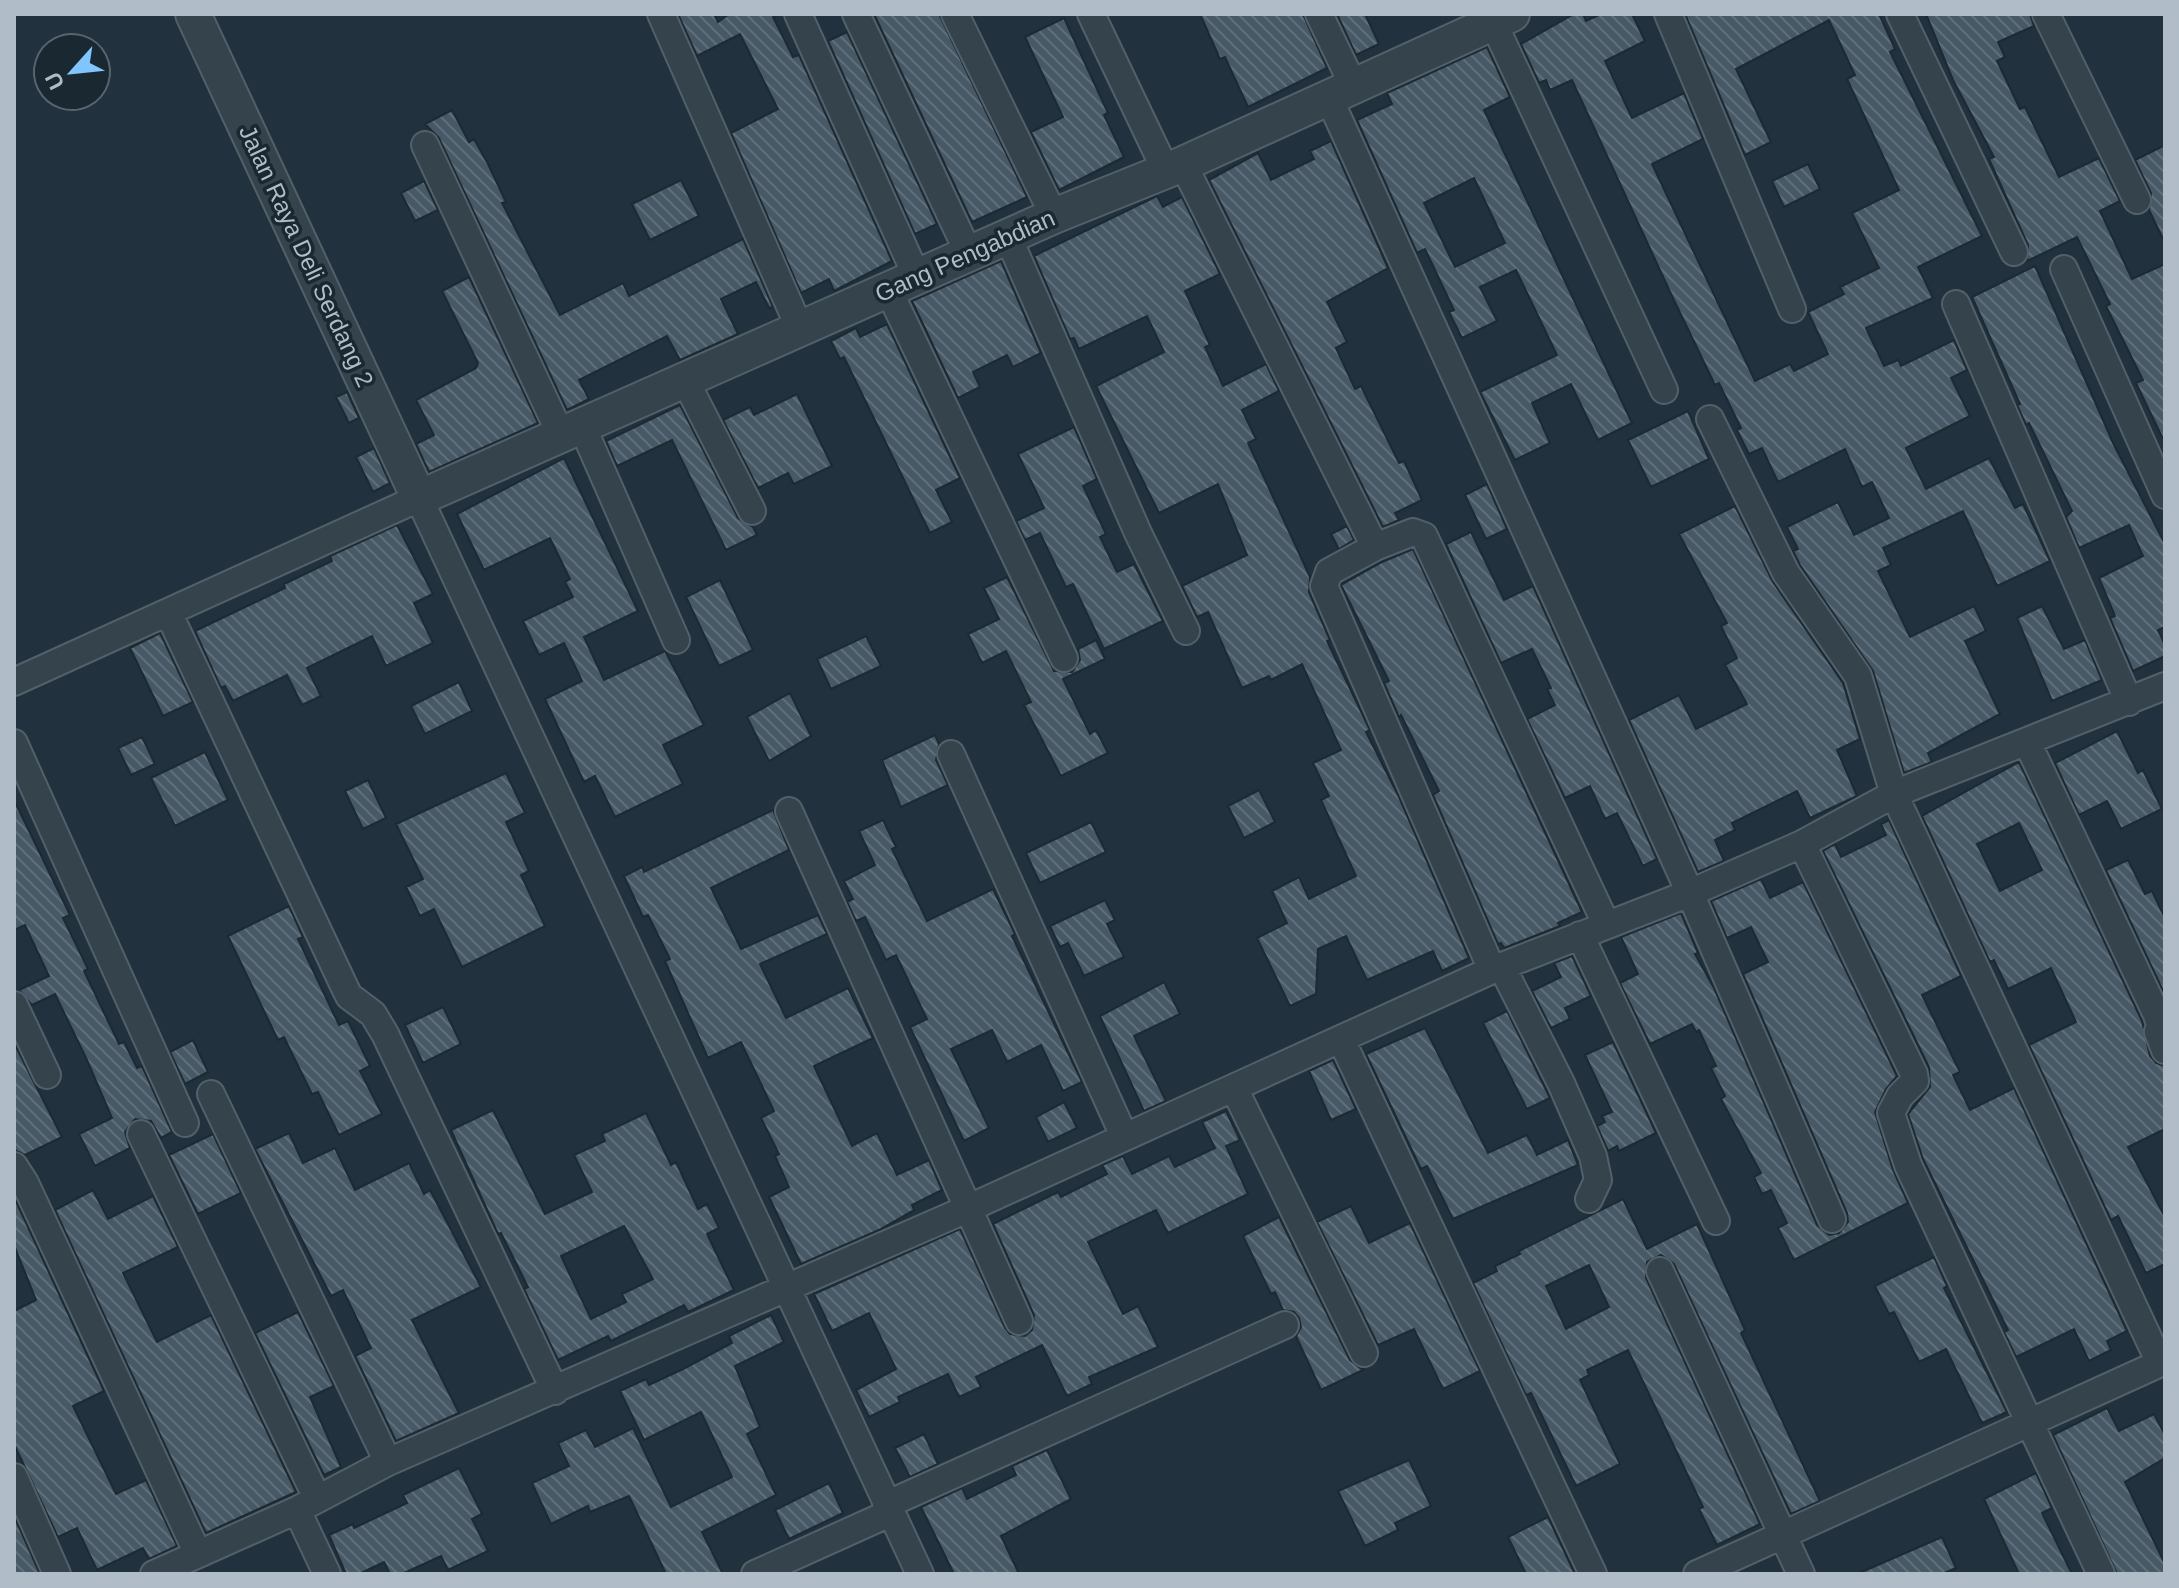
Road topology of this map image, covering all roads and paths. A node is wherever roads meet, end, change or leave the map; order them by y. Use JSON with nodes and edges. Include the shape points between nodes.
{"nodes":[{"id":1,"x":193,"y":14,"type":"edge"},
{"id":2,"x":661,"y":14,"type":"edge"},
{"id":3,"x":798,"y":14,"type":"edge"},
{"id":4,"x":856,"y":14,"type":"edge"},
{"id":5,"x":955,"y":14,"type":"edge"},
{"id":6,"x":1091,"y":14,"type":"edge"},
{"id":7,"x":1319,"y":14,"type":"edge"},
{"id":8,"x":1668,"y":14,"type":"edge"},
{"id":9,"x":1900,"y":14,"type":"edge"},
{"id":10,"x":2046,"y":14,"type":"edge"},
{"id":11,"x":1502,"y":17,"type":"edge"},
{"id":12,"x":1341,"y":92,"type":"junction"},
{"id":13,"x":425,"y":145,"type":"dead end"},
{"id":14,"x":1174,"y":166,"type":"junction"},
{"id":15,"x":2137,"y":200,"type":"dead end"},
{"id":16,"x":1054,"y":216,"type":"junction"},
{"id":17,"x":1008,"y":237,"type":"junction"},
{"id":18,"x":2014,"y":252,"type":"dead end"},
{"id":19,"x":969,"y":254,"type":"junction"},
{"id":20,"x":2064,"y":269,"type":"dead end"},
{"id":21,"x":903,"y":283,"type":"junction"},
{"id":22,"x":1956,"y":304,"type":"dead end"},
{"id":23,"x":1792,"y":309,"type":"dead end"},
{"id":24,"x":800,"y":329,"type":"junction"},
{"id":25,"x":685,"y":380,"type":"junction"},
{"id":26,"x":1664,"y":390,"type":"dead end"},
{"id":27,"x":1710,"y":419,"type":"dead end"},
{"id":28,"x":572,"y":430,"type":"junction"},
{"id":29,"x":2165,"y":495,"type":"edge"},
{"id":30,"x":419,"y":498,"type":"junction"},
{"id":31,"x":752,"y":511,"type":"dead end"},
{"id":32,"x":1375,"y":547,"type":"junction"},
{"id":33,"x":168,"y":612,"type":"junction"},
{"id":34,"x":1186,"y":631,"type":"dead end"},
{"id":35,"x":676,"y":640,"type":"dead end"},
{"id":36,"x":1064,"y":658,"type":"dead end"},
{"id":37,"x":14,"y":682,"type":"edge"},
{"id":38,"x":2165,"y":686,"type":"edge"},
{"id":39,"x":2129,"y":702,"type":"junction"},
{"id":40,"x":2027,"y":742,"type":"junction"},
{"id":41,"x":14,"y":743,"type":"edge"},
{"id":42,"x":951,"y":754,"type":"dead end"},
{"id":43,"x":1894,"y":794,"type":"junction"},
{"id":44,"x":789,"y":811,"type":"dead end"},
{"id":45,"x":1802,"y":844,"type":"junction"},
{"id":46,"x":1690,"y":893,"type":"junction"},
{"id":47,"x":1606,"y":924,"type":"junction"},
{"id":48,"x":1580,"y":935,"type":"junction"},
{"id":49,"x":1497,"y":968,"type":"junction"},
{"id":50,"x":14,"y":1005,"type":"edge"},
{"id":51,"x":1341,"y":1039,"type":"junction"},
{"id":52,"x":2165,"y":1050,"type":"edge"},
{"id":53,"x":47,"y":1075,"type":"dead end"},
{"id":54,"x":1234,"y":1088,"type":"junction"},
{"id":55,"x":211,"y":1094,"type":"dead end"},
{"id":56,"x":185,"y":1123,"type":"dead end"},
{"id":57,"x":141,"y":1134,"type":"dead end"},
{"id":58,"x":1124,"y":1136,"type":"junction"},
{"id":59,"x":14,"y":1166,"type":"edge"},
{"id":60,"x":1589,"y":1199,"type":"dead end"},
{"id":61,"x":967,"y":1209,"type":"junction"},
{"id":62,"x":1832,"y":1219,"type":"dead end"},
{"id":63,"x":1716,"y":1221,"type":"dead end"},
{"id":64,"x":1660,"y":1271,"type":"dead end"},
{"id":65,"x":788,"y":1288,"type":"junction"},
{"id":66,"x":1019,"y":1321,"type":"dead end"},
{"id":67,"x":1285,"y":1325,"type":"dead end"},
{"id":68,"x":1364,"y":1353,"type":"dead end"},
{"id":69,"x":2163,"y":1362,"type":"edge"},
{"id":70,"x":555,"y":1391,"type":"junction"},
{"id":71,"x":2030,"y":1423,"type":"junction"},
{"id":72,"x":388,"y":1462,"type":"junction"},
{"id":73,"x":14,"y":1477,"type":"edge"},
{"id":74,"x":307,"y":1504,"type":"junction"},
{"id":75,"x":888,"y":1509,"type":"junction"},
{"id":76,"x":1783,"y":1535,"type":"junction"},
{"id":77,"x":198,"y":1554,"type":"junction"},
{"id":78,"x":57,"y":1574,"type":"edge"},
{"id":79,"x":154,"y":1574,"type":"edge"},
{"id":80,"x":327,"y":1574,"type":"edge"},
{"id":81,"x":755,"y":1574,"type":"edge"},
{"id":82,"x":920,"y":1574,"type":"edge"},
{"id":83,"x":1593,"y":1574,"type":"edge"},
{"id":84,"x":1697,"y":1574,"type":"edge"},
{"id":85,"x":1801,"y":1574,"type":"edge"},
{"id":86,"x":2101,"y":1574,"type":"edge"}],
"edges":[{"from":1,"to":30,"type":"street","name":"Jalan Raya Deli Serdang 2"},
{"from":2,"to":24,"type":"street"},
{"from":3,"to":21,"type":"street"},
{"from":4,"to":19,"type":"street"},
{"from":5,"to":16,"type":"street"},
{"from":6,"to":14,"type":"street"},
{"from":7,"to":12,"type":"street"},
{"from":8,"to":23,"type":"street"},
{"from":9,"to":18,"type":"street"},
{"from":10,"to":15,"type":"street"},
{"from":11,"to":12,"type":"street","name":"Gang Pengabdian"},
{"from":11,"to":26,"type":"street"},
{"from":12,"to":14,"type":"street","name":"Gang Pengabdian"},
{"from":12,"to":46,"type":"street"},
{"from":13,"to":28,"type":"street"},
{"from":14,"to":16,"type":"street","name":"Gang Pengabdian"},
{"from":14,"to":32,"type":"street"},
{"from":16,"to":17,"type":"street","name":"Gang Pengabdian"},
{"from":17,"to":19,"type":"street","name":"Gang Pengabdian"},
{"from":17,"to":34,"type":"street"},
{"from":19,"to":21,"type":"street","name":"Gang Pengabdian"},
{"from":20,"to":29,"type":"street"},
{"from":21,"to":24,"type":"street","name":"Gang Pengabdian"},
{"from":21,"to":36,"type":"street"},
{"from":22,"to":39,"type":"street"},
{"from":24,"to":25,"type":"street","name":"Gang Pengabdian"},
{"from":25,"to":28,"type":"street","name":"Gang Pengabdian"},
{"from":25,"to":31,"type":"street"},
{"from":27,"to":43,"type":"street","via":[[1786,573],[1858,676]]},
{"from":28,"to":30,"type":"street","name":"Gang Pengabdian"},
{"from":28,"to":35,"type":"street"},
{"from":30,"to":33,"type":"street"},
{"from":30,"to":65,"type":"street"},
{"from":32,"to":47,"type":"street","via":[[1413,532],[1424,536]]},
{"from":32,"to":49,"type":"street","via":[[1329,572],[1324,586]]},
{"from":33,"to":37,"type":"street"},
{"from":33,"to":70,"type":"street","via":[[345,988],[373,1014],[385,1034]]},
{"from":38,"to":39,"type":"street"},
{"from":39,"to":40,"type":"street"},
{"from":40,"to":43,"type":"street"},
{"from":40,"to":52,"type":"street","via":[[2157,1015]]},
{"from":41,"to":56,"type":"street"},
{"from":42,"to":58,"type":"street"},
{"from":43,"to":45,"type":"street"},
{"from":43,"to":69,"type":"street"},
{"from":44,"to":61,"type":"street"},
{"from":45,"to":46,"type":"street"},
{"from":45,"to":71,"type":"street","via":[[1914,1074],[1915,1081],[1893,1106],[1892,1124]]},
{"from":46,"to":47,"type":"street"},
{"from":46,"to":62,"type":"street"},
{"from":47,"to":48,"type":"street"},
{"from":48,"to":49,"type":"street"},
{"from":48,"to":63,"type":"street"},
{"from":49,"to":51,"type":"street"},
{"from":49,"to":60,"type":"street","via":[[1589,1147],[1598,1180]]},
{"from":50,"to":53,"type":"street"},
{"from":51,"to":54,"type":"street"},
{"from":51,"to":83,"type":"street"},
{"from":54,"to":58,"type":"street"},
{"from":54,"to":68,"type":"street"},
{"from":55,"to":72,"type":"street"},
{"from":57,"to":74,"type":"street"},
{"from":58,"to":61,"type":"street"},
{"from":59,"to":77,"type":"street"},
{"from":61,"to":65,"type":"street"},
{"from":61,"to":66,"type":"street"},
{"from":64,"to":76,"type":"street"},
{"from":65,"to":70,"type":"street"},
{"from":65,"to":75,"type":"street"},
{"from":67,"to":75,"type":"street"},
{"from":69,"to":71,"type":"street"},
{"from":70,"to":72,"type":"street"},
{"from":71,"to":76,"type":"street"},
{"from":71,"to":86,"type":"street"},
{"from":72,"to":74,"type":"street"},
{"from":73,"to":78,"type":"street"},
{"from":74,"to":77,"type":"street"},
{"from":74,"to":80,"type":"street"},
{"from":75,"to":81,"type":"street"},
{"from":75,"to":82,"type":"street"},
{"from":76,"to":84,"type":"street"},
{"from":76,"to":85,"type":"street"},
{"from":77,"to":79,"type":"street"}]}
